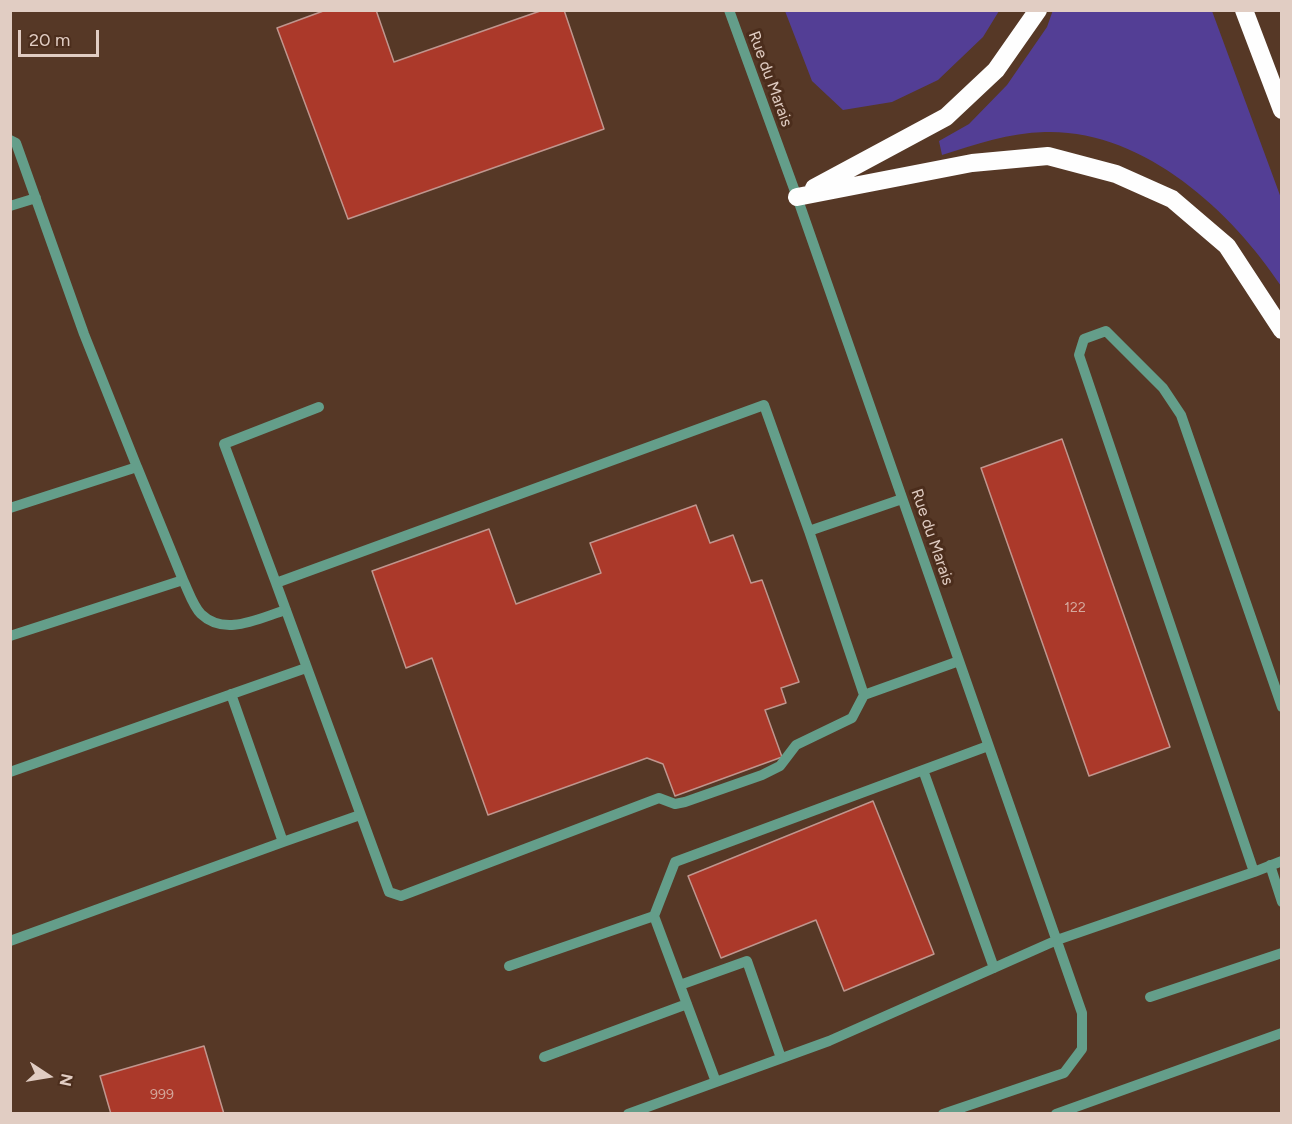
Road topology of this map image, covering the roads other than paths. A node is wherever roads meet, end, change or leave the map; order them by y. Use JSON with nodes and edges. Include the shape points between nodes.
{"nodes":[{"id":1,"x":729,"y":10,"type":"edge"},
{"id":2,"x":1038,"y":10,"type":"edge"},
{"id":3,"x":1244,"y":10,"type":"edge"},
{"id":4,"x":1281,"y":110,"type":"edge"},
{"id":5,"x":10,"y":140,"type":"edge"},
{"id":6,"x":797,"y":197,"type":"junction"},
{"id":7,"x":36,"y":198,"type":"junction"},
{"id":8,"x":10,"y":206,"type":"edge"},
{"id":9,"x":1281,"y":330,"type":"edge"},
{"id":10,"x":320,"y":407,"type":"dead end"},
{"id":11,"x":136,"y":466,"type":"junction"},
{"id":12,"x":902,"y":499,"type":"junction"},
{"id":13,"x":10,"y":508,"type":"edge"},
{"id":14,"x":809,"y":531,"type":"junction"},
{"id":15,"x":183,"y":580,"type":"junction"},
{"id":16,"x":276,"y":583,"type":"junction"},
{"id":17,"x":286,"y":610,"type":"junction"},
{"id":18,"x":10,"y":636,"type":"edge"},
{"id":19,"x":959,"y":661,"type":"junction"},
{"id":20,"x":306,"y":668,"type":"junction"},
{"id":21,"x":231,"y":694,"type":"junction"},
{"id":22,"x":864,"y":695,"type":"junction"},
{"id":23,"x":1281,"y":707,"type":"edge"},
{"id":24,"x":988,"y":746,"type":"junction"},
{"id":25,"x":923,"y":770,"type":"junction"},
{"id":26,"x":10,"y":772,"type":"edge"},
{"id":27,"x":360,"y":814,"type":"junction"},
{"id":28,"x":283,"y":842,"type":"junction"},
{"id":29,"x":1281,"y":861,"type":"edge"},
{"id":30,"x":1270,"y":865,"type":"junction"},
{"id":31,"x":1254,"y":872,"type":"junction"},
{"id":32,"x":1281,"y":902,"type":"edge"},
{"id":33,"x":654,"y":916,"type":"junction"},
{"id":34,"x":1057,"y":940,"type":"junction"},
{"id":35,"x":10,"y":941,"type":"edge"},
{"id":36,"x":1281,"y":953,"type":"edge"},
{"id":37,"x":509,"y":966,"type":"dead end"},
{"id":38,"x":994,"y":968,"type":"junction"},
{"id":39,"x":680,"y":985,"type":"junction"},
{"id":40,"x":1150,"y":997,"type":"dead end"},
{"id":41,"x":687,"y":1004,"type":"junction"},
{"id":42,"x":1281,"y":1033,"type":"edge"},
{"id":43,"x":544,"y":1057,"type":"dead end"},
{"id":44,"x":781,"y":1058,"type":"junction"},
{"id":45,"x":716,"y":1082,"type":"junction"},
{"id":46,"x":628,"y":1113,"type":"edge"},
{"id":47,"x":943,"y":1113,"type":"edge"},
{"id":48,"x":1056,"y":1113,"type":"edge"}],
"edges":[{"from":1,"to":6,"type":"street","name":"Rue du Marais"},
{"from":2,"to":6,"type":"highway","via":[[996,70],[946,117]]},
{"from":3,"to":4,"type":"highway"},
{"from":5,"to":7,"type":"street","via":[[16,143]]},
{"from":6,"to":9,"type":"highway","via":[[972,163],[1048,156],[1116,174],[1172,199],[1227,246]]},
{"from":6,"to":12,"type":"street","name":"Rue du Marais"},
{"from":7,"to":8,"type":"street"},
{"from":7,"to":11,"type":"street"},
{"from":10,"to":16,"type":"street","via":[[224,444]]},
{"from":11,"to":13,"type":"street"},
{"from":11,"to":15,"type":"street"},
{"from":12,"to":14,"type":"street"},
{"from":12,"to":19,"type":"street","name":"Rue du Marais"},
{"from":14,"to":16,"type":"street","via":[[764,405]]},
{"from":14,"to":22,"type":"street"},
{"from":15,"to":17,"type":"street","via":[[199,613],[216,624],[237,626]]},
{"from":15,"to":18,"type":"street"},
{"from":16,"to":17,"type":"street"},
{"from":17,"to":20,"type":"street"},
{"from":19,"to":22,"type":"street"},
{"from":19,"to":24,"type":"street","name":"Rue du Marais"},
{"from":20,"to":21,"type":"street"},
{"from":20,"to":27,"type":"street"},
{"from":21,"to":26,"type":"street"},
{"from":21,"to":28,"type":"street"},
{"from":22,"to":27,"type":"street","via":[[852,718],[796,745],[780,766],[762,775],[685,802],[675,804],[659,798],[401,896],[389,892]]},
{"from":23,"to":31,"type":"street","via":[[1181,415],[1163,388],[1106,331],[1084,339],[1079,355]]},
{"from":24,"to":25,"type":"street"},
{"from":24,"to":34,"type":"street","name":"Rue du Marais"},
{"from":25,"to":33,"type":"street","via":[[675,862]]},
{"from":25,"to":38,"type":"street"},
{"from":27,"to":28,"type":"street"},
{"from":28,"to":35,"type":"street"},
{"from":29,"to":30,"type":"street"},
{"from":30,"to":31,"type":"street"},
{"from":30,"to":32,"type":"street"},
{"from":31,"to":34,"type":"street"},
{"from":33,"to":37,"type":"street"},
{"from":33,"to":39,"type":"street"},
{"from":34,"to":38,"type":"street"},
{"from":34,"to":47,"type":"street","name":"Rue du Marais","via":[[1082,1013],[1082,1049],[1065,1073]]},
{"from":36,"to":40,"type":"street"},
{"from":38,"to":44,"type":"street","via":[[829,1041]]},
{"from":39,"to":41,"type":"street"},
{"from":39,"to":44,"type":"street","via":[[747,961]]},
{"from":41,"to":43,"type":"street"},
{"from":41,"to":45,"type":"street"},
{"from":42,"to":48,"type":"street"},
{"from":44,"to":45,"type":"street"},
{"from":45,"to":46,"type":"street"}]}
